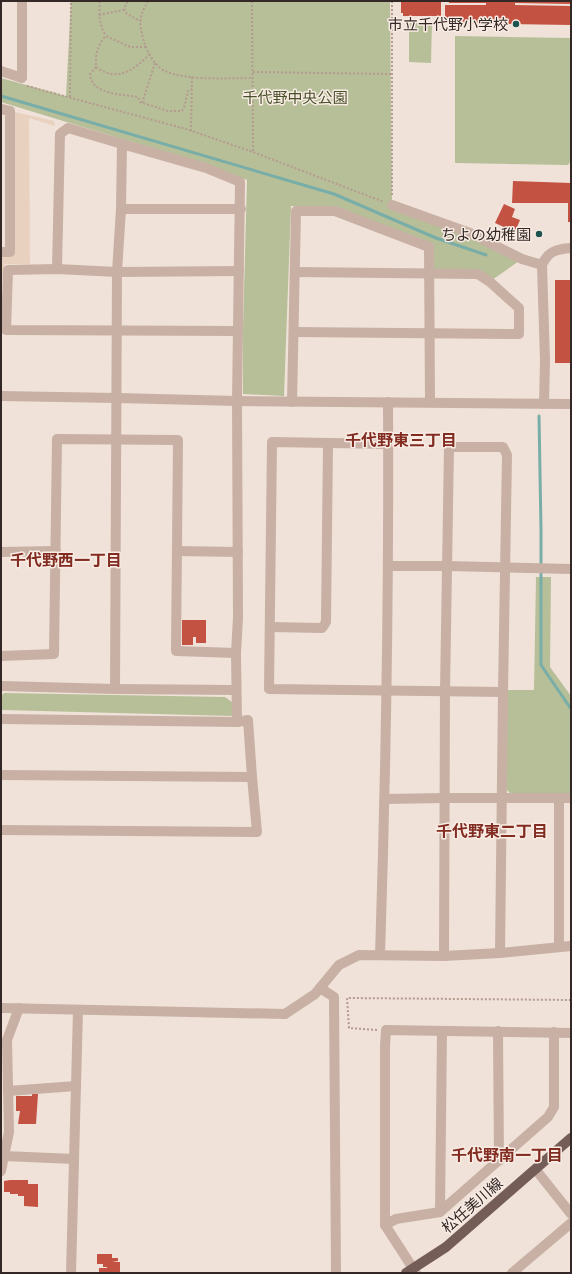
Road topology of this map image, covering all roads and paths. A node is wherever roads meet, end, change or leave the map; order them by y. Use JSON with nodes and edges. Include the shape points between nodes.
{"nodes":[{"id":1,"x":22,"y":1,"type":"edge"},
{"id":2,"x":71,"y":1,"type":"edge"},
{"id":3,"x":100,"y":1,"type":"edge"},
{"id":4,"x":128,"y":1,"type":"edge"},
{"id":5,"x":148,"y":1,"type":"edge"},
{"id":6,"x":252,"y":1,"type":"edge"},
{"id":7,"x":392,"y":1,"type":"edge"},
{"id":8,"x":124,"y":9,"type":"junction"},
{"id":9,"x":99,"y":15,"type":"junction"},
{"id":10,"x":140,"y":21,"type":"junction"},
{"id":11,"x":106,"y":36,"type":"junction"},
{"id":12,"x":146,"y":47,"type":"junction"},
{"id":13,"x":150,"y":54,"type":"junction"},
{"id":14,"x":155,"y":63,"type":"junction"},
{"id":15,"x":96,"y":67,"type":"junction"},
{"id":16,"x":1,"y":71,"type":"edge"},
{"id":17,"x":253,"y":72,"type":"junction"},
{"id":18,"x":392,"y":74,"type":"junction"},
{"id":19,"x":192,"y":77,"type":"junction"},
{"id":20,"x":1,"y":78,"type":"edge"},
{"id":21,"x":253,"y":78,"type":"junction"},
{"id":22,"x":22,"y":84,"type":"joint"},
{"id":23,"x":192,"y":89,"type":"junction"},
{"id":24,"x":70,"y":97,"type":"junction"},
{"id":25,"x":142,"y":103,"type":"junction"},
{"id":26,"x":1,"y":109,"type":"edge"},
{"id":27,"x":191,"y":131,"type":"junction"},
{"id":28,"x":122,"y":144,"type":"junction"},
{"id":29,"x":253,"y":152,"type":"junction"},
{"id":30,"x":392,"y":205,"type":"junction"},
{"id":31,"x":121,"y":209,"type":"junction"},
{"id":32,"x":241,"y":209,"type":"junction"},
{"id":33,"x":571,"y":248,"type":"edge"},
{"id":34,"x":1,"y":252,"type":"edge"},
{"id":35,"x":542,"y":265,"type":"junction"},
{"id":36,"x":57,"y":269,"type":"junction"},
{"id":37,"x":239,"y":271,"type":"junction"},
{"id":38,"x":117,"y":272,"type":"junction"},
{"id":39,"x":295,"y":272,"type":"junction"},
{"id":40,"x":429,"y":274,"type":"junction"},
{"id":41,"x":117,"y":330,"type":"junction"},
{"id":42,"x":238,"y":330,"type":"junction"},
{"id":43,"x":294,"y":332,"type":"junction"},
{"id":44,"x":430,"y":332,"type":"junction"},
{"id":45,"x":1,"y":396,"type":"edge"},
{"id":46,"x":117,"y":398,"type":"junction"},
{"id":47,"x":238,"y":401,"type":"junction"},
{"id":48,"x":292,"y":402,"type":"junction"},
{"id":49,"x":388,"y":402,"type":"junction"},
{"id":50,"x":430,"y":402,"type":"junction"},
{"id":51,"x":544,"y":404,"type":"junction"},
{"id":52,"x":571,"y":404,"type":"edge"},
{"id":53,"x":117,"y":439,"type":"junction"},
{"id":54,"x":328,"y":442,"type":"junction"},
{"id":55,"x":388,"y":444,"type":"junction"},
{"id":56,"x":56,"y":551,"type":"junction"},
{"id":57,"x":177,"y":551,"type":"junction"},
{"id":58,"x":1,"y":552,"type":"edge"},
{"id":59,"x":238,"y":552,"type":"junction"},
{"id":60,"x":388,"y":566,"type":"junction"},
{"id":61,"x":447,"y":566,"type":"junction"},
{"id":62,"x":506,"y":568,"type":"junction"},
{"id":63,"x":571,"y":569,"type":"edge"},
{"id":64,"x":270,"y":627,"type":"junction"},
{"id":65,"x":236,"y":653,"type":"junction"},
{"id":66,"x":1,"y":656,"type":"edge"},
{"id":67,"x":1,"y":686,"type":"edge"},
{"id":68,"x":115,"y":689,"type":"junction"},
{"id":69,"x":236,"y":690,"type":"junction"},
{"id":70,"x":386,"y":690,"type":"junction"},
{"id":71,"x":445,"y":691,"type":"junction"},
{"id":72,"x":503,"y":692,"type":"junction"},
{"id":73,"x":1,"y":720,"type":"edge"},
{"id":74,"x":237,"y":722,"type":"junction"},
{"id":75,"x":1,"y":775,"type":"edge"},
{"id":76,"x":252,"y":777,"type":"junction"},
{"id":77,"x":444,"y":798,"type":"junction"},
{"id":78,"x":502,"y":798,"type":"junction"},
{"id":79,"x":559,"y":798,"type":"junction"},
{"id":80,"x":571,"y":798,"type":"edge"},
{"id":81,"x":385,"y":799,"type":"junction"},
{"id":82,"x":1,"y":830,"type":"edge"},
{"id":83,"x":571,"y":946,"type":"edge"},
{"id":84,"x":559,"y":947,"type":"junction"},
{"id":85,"x":500,"y":953,"type":"junction"},
{"id":86,"x":380,"y":955,"type":"junction"},
{"id":87,"x":444,"y":956,"type":"junction"},
{"id":88,"x":320,"y":988,"type":"junction"},
{"id":89,"x":571,"y":1000,"type":"edge"},
{"id":90,"x":1,"y":1008,"type":"edge"},
{"id":91,"x":19,"y":1008,"type":"junction"},
{"id":92,"x":78,"y":1010,"type":"junction"},
{"id":93,"x":386,"y":1030,"type":"junction"},
{"id":94,"x":442,"y":1031,"type":"junction"},
{"id":95,"x":498,"y":1031,"type":"junction"},
{"id":96,"x":554,"y":1032,"type":"junction"},
{"id":97,"x":571,"y":1033,"type":"edge"},
{"id":98,"x":4,"y":1069,"type":"edge"},
{"id":99,"x":76,"y":1086,"type":"junction"},
{"id":100,"x":8,"y":1091,"type":"junction"},
{"id":101,"x":5,"y":1131,"type":"edge"},
{"id":102,"x":571,"y":1138,"type":"edge"},
{"id":103,"x":4,"y":1156,"type":"junction"},
{"id":104,"x":74,"y":1159,"type":"junction"},
{"id":105,"x":499,"y":1161,"type":"junction"},
{"id":106,"x":536,"y":1170,"type":"junction"},
{"id":107,"x":1,"y":1171,"type":"edge"},
{"id":108,"x":440,"y":1212,"type":"junction"},
{"id":109,"x":571,"y":1214,"type":"edge"},
{"id":110,"x":571,"y":1223,"type":"edge"},
{"id":111,"x":385,"y":1225,"type":"junction"},
{"id":112,"x":412,"y":1272,"type":"edge"},
{"id":113,"x":71,"y":1273,"type":"edge"},
{"id":114,"x":336,"y":1273,"type":"edge"},
{"id":115,"x":512,"y":1273,"type":"edge"}],
"edges":[{"from":1,"to":16,"type":"street","via":[[22,78]]},
{"from":2,"to":24,"type":"path"},
{"from":3,"to":9,"type":"path"},
{"from":4,"to":8,"type":"path"},
{"from":5,"to":10,"type":"path","via":[[140,15]]},
{"from":6,"to":17,"type":"path"},
{"from":7,"to":18,"type":"path"},
{"from":8,"to":9,"type":"path"},
{"from":8,"to":10,"type":"path","via":[[127,14]]},
{"from":9,"to":11,"type":"path"},
{"from":10,"to":12,"type":"path"},
{"from":11,"to":12,"type":"path","via":[[130,47]]},
{"from":11,"to":15,"type":"path","via":[[100,42],[95,60]]},
{"from":12,"to":13,"type":"path"},
{"from":13,"to":14,"type":"path"},
{"from":13,"to":15,"type":"path","via":[[133,69],[114,76]]},
{"from":14,"to":19,"type":"path","via":[[164,71]]},
{"from":14,"to":25,"type":"path"},
{"from":15,"to":25,"type":"path","via":[[90,78],[98,88],[138,97]]},
{"from":17,"to":18,"type":"path"},
{"from":17,"to":21,"type":"path"},
{"from":18,"to":30,"type":"path"},
{"from":19,"to":21,"type":"path"},
{"from":19,"to":23,"type":"path"},
{"from":20,"to":22,"type":"street"},
{"from":21,"to":29,"type":"path"},
{"from":22,"to":24,"type":"path"},
{"from":23,"to":25,"type":"path","via":[[188,91],[182,111],[168,111]]},
{"from":23,"to":27,"type":"path"},
{"from":24,"to":27,"type":"path"},
{"from":26,"to":34,"type":"street","via":[[10,111],[10,252]]},
{"from":27,"to":29,"type":"path"},
{"from":28,"to":31,"type":"street"},
{"from":28,"to":32,"type":"street","via":[[206,168],[240,182]]},
{"from":28,"to":36,"type":"street","via":[[68,128],[60,134]]},
{"from":29,"to":30,"type":"path"},
{"from":30,"to":35,"type":"street","via":[[470,233],[522,259]]},
{"from":31,"to":32,"type":"street"},
{"from":31,"to":38,"type":"street"},
{"from":32,"to":37,"type":"street"},
{"from":33,"to":35,"type":"street","via":[[558,249],[546,257]]},
{"from":35,"to":51,"type":"street"},
{"from":36,"to":38,"type":"street"},
{"from":36,"to":41,"type":"street","via":[[8,270],[6,330]]},
{"from":37,"to":38,"type":"street"},
{"from":37,"to":42,"type":"street"},
{"from":38,"to":41,"type":"street"},
{"from":39,"to":40,"type":"street"},
{"from":39,"to":40,"type":"street","via":[[296,211],[335,211],[429,247]]},
{"from":39,"to":43,"type":"street"},
{"from":40,"to":44,"type":"street"},
{"from":40,"to":44,"type":"street","via":[[478,274],[519,308],[519,334]]},
{"from":41,"to":42,"type":"street"},
{"from":41,"to":46,"type":"street"},
{"from":42,"to":47,"type":"street"},
{"from":43,"to":44,"type":"street"},
{"from":43,"to":48,"type":"street"},
{"from":44,"to":50,"type":"street"},
{"from":45,"to":46,"type":"street"},
{"from":46,"to":47,"type":"street"},
{"from":46,"to":53,"type":"street"},
{"from":47,"to":48,"type":"street"},
{"from":47,"to":59,"type":"street"},
{"from":48,"to":49,"type":"street"},
{"from":49,"to":50,"type":"street"},
{"from":49,"to":55,"type":"street"},
{"from":50,"to":51,"type":"street"},
{"from":51,"to":52,"type":"street"},
{"from":53,"to":56,"type":"street","via":[[57,439]]},
{"from":53,"to":57,"type":"street","via":[[178,440]]},
{"from":53,"to":68,"type":"street"},
{"from":54,"to":55,"type":"street"},
{"from":54,"to":64,"type":"street","via":[[326,622],[322,628]]},
{"from":54,"to":64,"type":"street","via":[[272,442]]},
{"from":55,"to":60,"type":"street"},
{"from":56,"to":58,"type":"street"},
{"from":56,"to":66,"type":"street","via":[[54,654]]},
{"from":57,"to":59,"type":"street"},
{"from":57,"to":65,"type":"street","via":[[176,651]]},
{"from":59,"to":65,"type":"street"},
{"from":60,"to":61,"type":"street"},
{"from":60,"to":70,"type":"street"},
{"from":61,"to":62,"type":"street"},
{"from":61,"to":62,"type":"street","via":[[449,447],[503,447],[508,455]]},
{"from":61,"to":71,"type":"street"},
{"from":62,"to":63,"type":"street"},
{"from":62,"to":72,"type":"street"},
{"from":64,"to":70,"type":"street","via":[[269,689]]},
{"from":65,"to":69,"type":"street"},
{"from":67,"to":68,"type":"street"},
{"from":68,"to":69,"type":"street"},
{"from":69,"to":74,"type":"street"},
{"from":70,"to":71,"type":"street"},
{"from":70,"to":81,"type":"street"},
{"from":71,"to":72,"type":"street"},
{"from":71,"to":77,"type":"street"},
{"from":72,"to":78,"type":"street"},
{"from":73,"to":74,"type":"street"},
{"from":74,"to":76,"type":"street","via":[[248,720]]},
{"from":75,"to":76,"type":"street"},
{"from":76,"to":82,"type":"street","via":[[258,832]]},
{"from":77,"to":78,"type":"street"},
{"from":77,"to":81,"type":"street"},
{"from":77,"to":87,"type":"street"},
{"from":78,"to":79,"type":"street"},
{"from":78,"to":85,"type":"street"},
{"from":79,"to":80,"type":"street"},
{"from":79,"to":84,"type":"street"},
{"from":81,"to":86,"type":"street"},
{"from":83,"to":84,"type":"street"},
{"from":84,"to":85,"type":"street"},
{"from":85,"to":87,"type":"street"},
{"from":86,"to":87,"type":"street"},
{"from":86,"to":88,"type":"street","via":[[359,955],[339,965]]},
{"from":88,"to":92,"type":"street","via":[[286,1014]]},
{"from":88,"to":114,"type":"street","via":[[334,997]]},
{"from":89,"to":93,"type":"path","via":[[346,998],[349,1028]]},
{"from":90,"to":91,"type":"street"},
{"from":91,"to":92,"type":"street"},
{"from":91,"to":98,"type":"street","via":[[8,1040]]},
{"from":92,"to":99,"type":"street"},
{"from":93,"to":94,"type":"street"},
{"from":93,"to":111,"type":"street"},
{"from":94,"to":95,"type":"street"},
{"from":94,"to":108,"type":"street"},
{"from":95,"to":96,"type":"street"},
{"from":95,"to":105,"type":"street"},
{"from":96,"to":97,"type":"street"},
{"from":96,"to":105,"type":"street","via":[[554,1107],[548,1117]]},
{"from":98,"to":100,"type":"street"},
{"from":99,"to":100,"type":"street"},
{"from":99,"to":104,"type":"street"},
{"from":100,"to":101,"type":"street"},
{"from":101,"to":103,"type":"street"},
{"from":102,"to":106,"type":"main road","name":"松任美川線"},
{"from":103,"to":104,"type":"street"},
{"from":103,"to":107,"type":"street"},
{"from":104,"to":113,"type":"street"},
{"from":105,"to":108,"type":"street"},
{"from":106,"to":109,"type":"street"},
{"from":106,"to":112,"type":"main road","name":"松任美川線","via":[[446,1247]]},
{"from":108,"to":111,"type":"street","via":[[396,1219]]},
{"from":110,"to":115,"type":"street"},
{"from":111,"to":112,"type":"street"}]}
